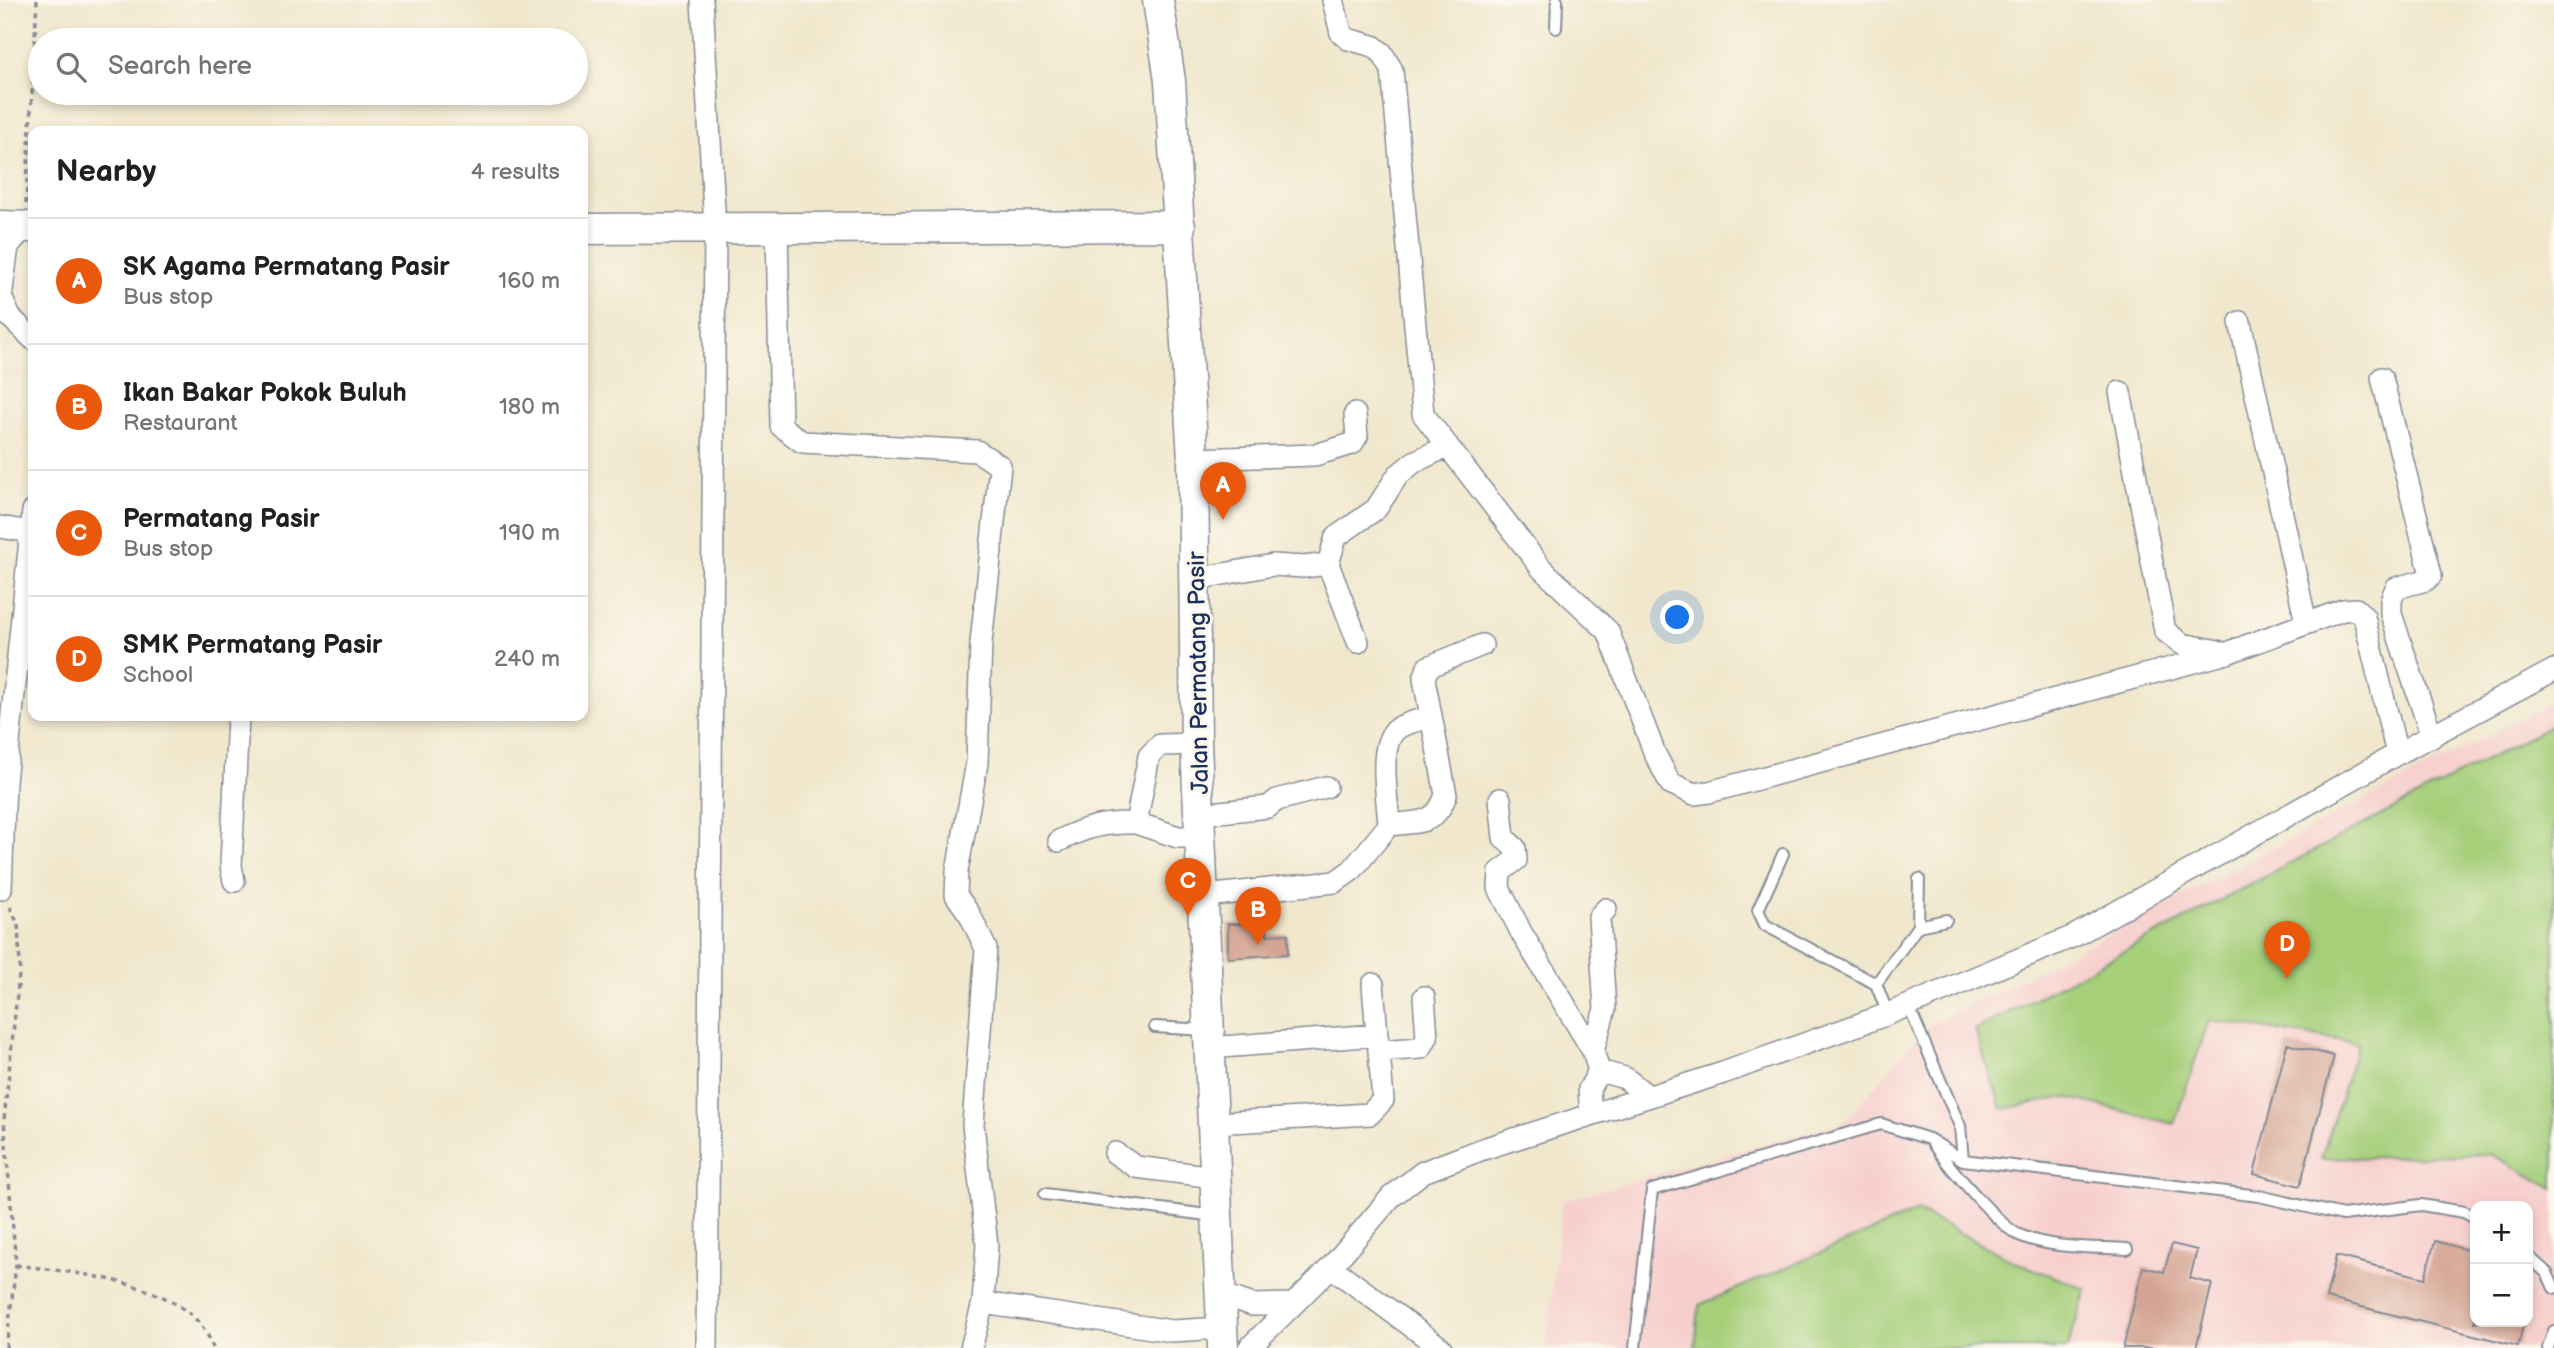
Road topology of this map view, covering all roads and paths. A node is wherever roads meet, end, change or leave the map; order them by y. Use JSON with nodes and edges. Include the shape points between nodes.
{"nodes":[{"id":1,"x":37,"y":0,"type":"edge"},
{"id":2,"x":702,"y":0,"type":"edge"},
{"id":3,"x":1158,"y":0,"type":"edge"},
{"id":4,"x":1334,"y":0,"type":"edge"},
{"id":5,"x":1557,"y":0,"type":"edge"},
{"id":6,"x":35,"y":28,"type":"edge"},
{"id":7,"x":1556,"y":28,"type":"dead end"},
{"id":8,"x":29,"y":105,"type":"edge"},
{"id":9,"x":1180,"y":226,"type":"junction"},
{"id":10,"x":19,"y":227,"type":"edge"},
{"id":11,"x":715,"y":228,"type":"junction"},
{"id":12,"x":777,"y":228,"type":"junction"},
{"id":13,"x":588,"y":229,"type":"edge"},
{"id":14,"x":2240,"y":322,"type":"dead end"},
{"id":15,"x":28,"y":334,"type":"edge"},
{"id":16,"x":2382,"y":378,"type":"dead end"},
{"id":17,"x":2120,"y":392,"type":"dead end"},
{"id":18,"x":1355,"y":414,"type":"dead end"},
{"id":19,"x":1448,"y":446,"type":"junction"},
{"id":20,"x":1194,"y":459,"type":"junction"},
{"id":21,"x":28,"y":522,"type":"edge"},
{"id":22,"x":0,"y":527,"type":"edge"},
{"id":23,"x":28,"y":556,"type":"edge"},
{"id":24,"x":1328,"y":564,"type":"junction"},
{"id":25,"x":1196,"y":579,"type":"junction"},
{"id":26,"x":2306,"y":623,"type":"junction"},
{"id":27,"x":1358,"y":642,"type":"dead end"},
{"id":28,"x":1482,"y":645,"type":"dead end"},
{"id":29,"x":2227,"y":653,"type":"junction"},
{"id":30,"x":2554,"y":670,"type":"edge"},
{"id":31,"x":1431,"y":717,"type":"junction"},
{"id":32,"x":238,"y":721,"type":"edge"},
{"id":33,"x":2432,"y":737,"type":"junction"},
{"id":34,"x":1196,"y":744,"type":"junction"},
{"id":35,"x":2397,"y":754,"type":"junction"},
{"id":36,"x":2,"y":782,"type":"edge"},
{"id":37,"x":1326,"y":787,"type":"dead end"},
{"id":38,"x":1500,"y":799,"type":"dead end"},
{"id":39,"x":1136,"y":823,"type":"junction"},
{"id":40,"x":1389,"y":825,"type":"junction"},
{"id":41,"x":1201,"y":826,"type":"junction"},
{"id":42,"x":1059,"y":841,"type":"dead end"},
{"id":43,"x":1783,"y":853,"type":"dead end"},
{"id":44,"x":1919,"y":878,"type":"dead end"},
{"id":45,"x":234,"y":881,"type":"dead end"},
{"id":46,"x":1,"y":889,"type":"edge"},
{"id":47,"x":1205,"y":896,"type":"junction"},
{"id":48,"x":1606,"y":909,"type":"dead end"},
{"id":49,"x":1946,"y":920,"type":"dead end"},
{"id":50,"x":1918,"y":926,"type":"junction"},
{"id":51,"x":1373,"y":984,"type":"dead end"},
{"id":52,"x":1876,"y":984,"type":"junction"},
{"id":53,"x":1424,"y":997,"type":"dead end"},
{"id":54,"x":1898,"y":1010,"type":"junction"},
{"id":55,"x":1155,"y":1027,"type":"dead end"},
{"id":56,"x":1209,"y":1039,"type":"junction"},
{"id":57,"x":1378,"y":1043,"type":"junction"},
{"id":58,"x":1596,"y":1061,"type":"junction"},
{"id":59,"x":1648,"y":1096,"type":"junction"},
{"id":60,"x":1591,"y":1115,"type":"junction"},
{"id":61,"x":1214,"y":1123,"type":"junction"},
{"id":62,"x":1929,"y":1139,"type":"junction"},
{"id":63,"x":1115,"y":1153,"type":"dead end"},
{"id":64,"x":1963,"y":1160,"type":"junction"},
{"id":65,"x":1214,"y":1177,"type":"junction"},
{"id":66,"x":1045,"y":1194,"type":"dead end"},
{"id":67,"x":2470,"y":1215,"type":"edge"},
{"id":68,"x":1215,"y":1216,"type":"junction"},
{"id":69,"x":2127,"y":1249,"type":"dead end"},
{"id":70,"x":2533,"y":1260,"type":"edge"},
{"id":71,"x":16,"y":1265,"type":"junction"},
{"id":72,"x":1331,"y":1267,"type":"junction"},
{"id":73,"x":2554,"y":1287,"type":"edge"},
{"id":74,"x":1220,"y":1294,"type":"junction"},
{"id":75,"x":983,"y":1303,"type":"junction"},
{"id":76,"x":1290,"y":1304,"type":"junction"},
{"id":77,"x":2554,"y":1331,"type":"edge"},
{"id":78,"x":1222,"y":1338,"type":"edge"},
{"id":79,"x":6,"y":1348,"type":"edge"},
{"id":80,"x":213,"y":1348,"type":"edge"},
{"id":81,"x":707,"y":1348,"type":"edge"},
{"id":82,"x":971,"y":1348,"type":"edge"},
{"id":83,"x":1249,"y":1348,"type":"edge"},
{"id":84,"x":1441,"y":1348,"type":"edge"},
{"id":85,"x":1635,"y":1348,"type":"edge"},
{"id":86,"x":2548,"y":1348,"type":"edge"}],
"edges":[{"from":1,"to":6,"type":"path"},
{"from":2,"to":11,"type":"street"},
{"from":3,"to":9,"type":"main road","name":"Jalan Permatang Pasir","via":[[1170,80]]},
{"from":4,"to":19,"type":"street","via":[[1342,33],[1373,46],[1392,70],[1423,414]]},
{"from":5,"to":7,"type":"lane"},
{"from":8,"to":10,"type":"path"},
{"from":9,"to":12,"type":"main road"},
{"from":9,"to":20,"type":"main road","name":"Jalan Permatang Pasir"},
{"from":10,"to":15,"type":"street","via":[[8,246],[1,297],[10,317]]},
{"from":11,"to":12,"type":"main road"},
{"from":11,"to":13,"type":"main road"},
{"from":11,"to":81,"type":"street"},
{"from":12,"to":75,"type":"street","via":[[781,426],[802,442],[977,451],[1000,467],[981,643],[977,763],[956,895],[986,949],[973,1125],[986,1245]]},
{"from":14,"to":26,"type":"street"},
{"from":16,"to":33,"type":"street","via":[[2431,575],[2396,588],[2390,614]]},
{"from":17,"to":29,"type":"street","via":[[2165,631],[2182,644]]},
{"from":18,"to":20,"type":"street","via":[[1357,436],[1352,444],[1315,455]]},
{"from":19,"to":24,"type":"street","via":[[1398,475],[1376,509],[1336,537]]},
{"from":19,"to":29,"type":"street","via":[[1542,569],[1608,631],[1670,783],[1694,794]]},
{"from":20,"to":25,"type":"main road","name":"Jalan Permatang Pasir"},
{"from":21,"to":22,"type":"street"},
{"from":23,"to":36,"type":"street"},
{"from":24,"to":25,"type":"street","via":[[1273,565]]},
{"from":24,"to":27,"type":"street"},
{"from":25,"to":34,"type":"main road","name":"Jalan Permatang Pasir"},
{"from":26,"to":29,"type":"street"},
{"from":26,"to":35,"type":"street","via":[[2343,610],[2356,609],[2364,617]]},
{"from":28,"to":31,"type":"street","via":[[1428,667],[1424,679]]},
{"from":30,"to":33,"type":"street"},
{"from":31,"to":40,"type":"street","via":[[1400,726],[1389,736],[1385,755]]},
{"from":31,"to":40,"type":"street","via":[[1446,795],[1440,812]]},
{"from":32,"to":45,"type":"street"},
{"from":33,"to":35,"type":"street"},
{"from":34,"to":39,"type":"street","via":[[1160,745],[1149,756]]},
{"from":34,"to":41,"type":"main road","name":"Jalan Permatang Pasir"},
{"from":35,"to":54,"type":"street","via":[[2074,936]]},
{"from":36,"to":46,"type":"street"},
{"from":37,"to":41,"type":"street"},
{"from":38,"to":58,"type":"street","via":[[1504,838],[1515,848],[1516,860],[1500,873],[1499,888]]},
{"from":39,"to":41,"type":"street","via":[[1178,837]]},
{"from":39,"to":42,"type":"street","via":[[1086,827]]},
{"from":40,"to":47,"type":"street","via":[[1352,870],[1335,882]]},
{"from":41,"to":47,"type":"main road","name":"Jalan Permatang Pasir"},
{"from":43,"to":52,"type":"lane","via":[[1758,910],[1765,925]]},
{"from":44,"to":50,"type":"lane"},
{"from":46,"to":71,"type":"path","via":[[18,924],[20,965],[4,1119]]},
{"from":47,"to":56,"type":"main road","name":"Jalan Permatang Pasir"},
{"from":48,"to":58,"type":"street","via":[[1599,917],[1605,1009]]},
{"from":49,"to":50,"type":"lane"},
{"from":50,"to":52,"type":"lane"},
{"from":51,"to":57,"type":"street"},
{"from":52,"to":54,"type":"lane"},
{"from":53,"to":57,"type":"street","via":[[1427,1037],[1421,1048]]},
{"from":54,"to":59,"type":"street"},
{"from":54,"to":64,"type":"lane","via":[[1960,1126]]},
{"from":55,"to":56,"type":"lane"},
{"from":56,"to":57,"type":"street"},
{"from":56,"to":61,"type":"main road","name":"Jalan Permatang Pasir"},
{"from":57,"to":61,"type":"street","via":[[1383,1100],[1370,1114]]},
{"from":58,"to":59,"type":"street"},
{"from":58,"to":60,"type":"street","via":[[1589,1089]]},
{"from":59,"to":60,"type":"street"},
{"from":60,"to":72,"type":"street","via":[[1423,1172],[1391,1197]]},
{"from":61,"to":65,"type":"main road","name":"Jalan Permatang Pasir"},
{"from":62,"to":64,"type":"lane"},
{"from":62,"to":69,"type":"lane","via":[[1955,1174],[2017,1234],[2053,1243]]},
{"from":62,"to":85,"type":"lane","via":[[1881,1124],[1652,1190]]},
{"from":63,"to":65,"type":"street","via":[[1136,1167]]},
{"from":64,"to":67,"type":"lane","via":[[2259,1196],[2343,1215],[2421,1205]]},
{"from":65,"to":68,"type":"main road","name":"Jalan Permatang Pasir"},
{"from":66,"to":68,"type":"lane"},
{"from":68,"to":74,"type":"main road","name":"Jalan Permatang Pasir"},
{"from":70,"to":73,"type":"lane"},
{"from":71,"to":79,"type":"path"},
{"from":71,"to":80,"type":"path","via":[[101,1277],[174,1302],[198,1320]]},
{"from":72,"to":76,"type":"street"},
{"from":72,"to":84,"type":"street"},
{"from":74,"to":76,"type":"street","via":[[1253,1305]]},
{"from":74,"to":78,"type":"main road","name":"Jalan Permatang Pasir"},
{"from":75,"to":78,"type":"street"},
{"from":75,"to":82,"type":"street"},
{"from":76,"to":83,"type":"street"},
{"from":77,"to":86,"type":"lane"}]}
